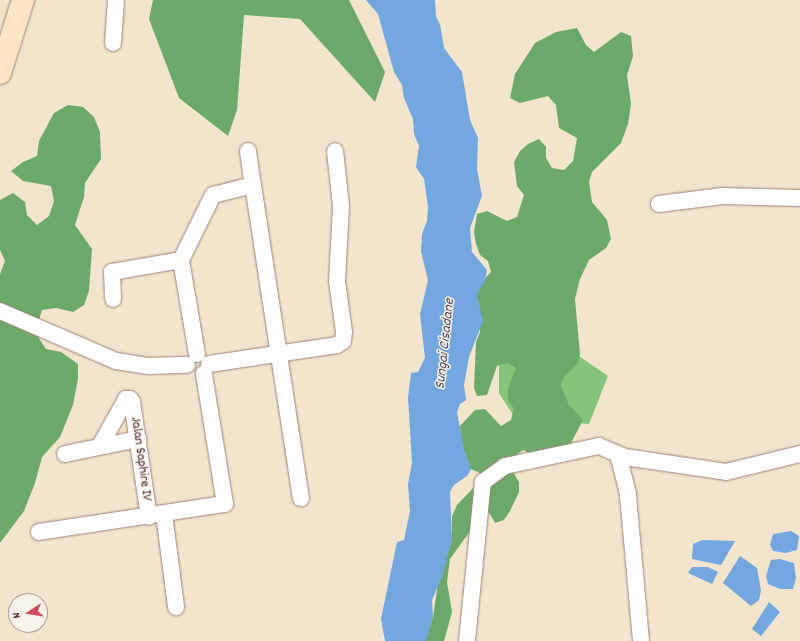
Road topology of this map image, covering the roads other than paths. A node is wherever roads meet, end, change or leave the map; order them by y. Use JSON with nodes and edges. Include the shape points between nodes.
{"nodes":[{"id":1,"x":23,"y":0,"type":"edge"},
{"id":2,"x":116,"y":0,"type":"edge"},
{"id":3,"x":113,"y":43,"type":"dead end"},
{"id":4,"x":0,"y":74,"type":"edge"},
{"id":5,"x":335,"y":151,"type":"dead end"},
{"id":6,"x":248,"y":152,"type":"dead end"},
{"id":7,"x":254,"y":185,"type":"junction"},
{"id":8,"x":800,"y":198,"type":"edge"},
{"id":9,"x":659,"y":204,"type":"dead end"},
{"id":10,"x":181,"y":260,"type":"junction"},
{"id":11,"x":113,"y":299,"type":"dead end"},
{"id":12,"x":0,"y":311,"type":"edge"},
{"id":13,"x":280,"y":354,"type":"junction"},
{"id":14,"x":192,"y":359,"type":"junction"},
{"id":15,"x":207,"y":369,"type":"junction"},
{"id":16,"x":138,"y":439,"type":"junction"},
{"id":17,"x":100,"y":446,"type":"junction"},
{"id":18,"x":65,"y":454,"type":"dead end"},
{"id":19,"x":800,"y":454,"type":"edge"},
{"id":20,"x":625,"y":457,"type":"junction"},
{"id":21,"x":302,"y":498,"type":"dead end"},
{"id":22,"x":156,"y":516,"type":"junction"},
{"id":23,"x":39,"y":532,"type":"dead end"},
{"id":24,"x":176,"y":607,"type":"dead end"},
{"id":25,"x":467,"y":641,"type":"edge"},
{"id":26,"x":641,"y":641,"type":"edge"}],
"edges":[{"from":1,"to":4,"type":"main road"},
{"from":2,"to":3,"type":"street"},
{"from":5,"to":13,"type":"street","via":[[341,206],[337,281],[344,332],[342,341],[337,345]]},
{"from":6,"to":7,"type":"street"},
{"from":7,"to":10,"type":"street","via":[[213,195]]},
{"from":7,"to":13,"type":"street"},
{"from":8,"to":9,"type":"street","via":[[722,196]]},
{"from":10,"to":11,"type":"street","via":[[112,272]]},
{"from":10,"to":14,"type":"street"},
{"from":12,"to":14,"type":"street","via":[[116,362],[150,366]]},
{"from":13,"to":15,"type":"street"},
{"from":13,"to":21,"type":"street"},
{"from":14,"to":15,"type":"street","via":[[204,356]]},
{"from":15,"to":22,"type":"street","via":[[225,504]]},
{"from":16,"to":17,"type":"street"},
{"from":16,"to":17,"type":"street","name":"Jalan Saphire IV","via":[[132,402],[126,399]]},
{"from":16,"to":22,"type":"street","name":"Jalan Saphire IV"},
{"from":17,"to":18,"type":"street"},
{"from":19,"to":20,"type":"street","via":[[726,472]]},
{"from":20,"to":25,"type":"street","via":[[600,446],[505,466],[483,482]]},
{"from":20,"to":26,"type":"street","via":[[619,461],[628,494]]},
{"from":22,"to":23,"type":"street"},
{"from":22,"to":24,"type":"street","name":"Jalan Saphire IV"}]}
